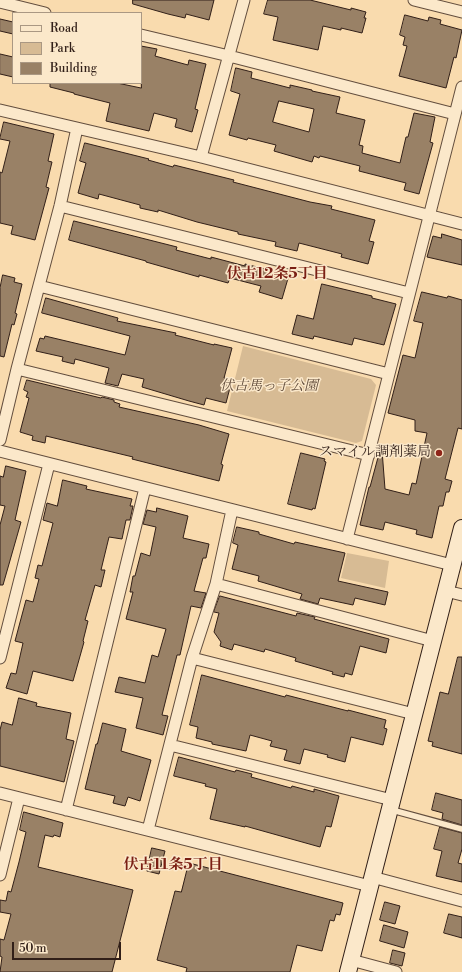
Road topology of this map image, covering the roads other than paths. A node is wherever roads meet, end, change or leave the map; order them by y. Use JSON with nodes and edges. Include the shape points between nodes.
{"nodes":[{"id":1,"x":244,"y":0,"type":"edge"},
{"id":2,"x":414,"y":0,"type":"edge"},
{"id":3,"x":0,"y":2,"type":"edge"},
{"id":4,"x":41,"y":12,"type":"edge"},
{"id":5,"x":462,"y":12,"type":"edge"},
{"id":6,"x":142,"y":35,"type":"edge"},
{"id":7,"x":229,"y":56,"type":"junction"},
{"id":8,"x":462,"y":87,"type":"edge"},
{"id":9,"x":0,"y":112,"type":"edge"},
{"id":10,"x":455,"y":114,"type":"junction"},
{"id":11,"x":78,"y":128,"type":"junction"},
{"id":12,"x":200,"y":157,"type":"junction"},
{"id":13,"x":60,"y":206,"type":"junction"},
{"id":14,"x":429,"y":216,"type":"junction"},
{"id":15,"x":462,"y":224,"type":"edge"},
{"id":16,"x":39,"y":286,"type":"junction"},
{"id":17,"x":409,"y":293,"type":"junction"},
{"id":18,"x":17,"y":368,"type":"junction"},
{"id":19,"x":389,"y":374,"type":"junction"},
{"id":20,"x":0,"y":440,"type":"edge"},
{"id":21,"x":0,"y":451,"type":"edge"},
{"id":22,"x":369,"y":455,"type":"junction"},
{"id":23,"x":49,"y":464,"type":"junction"},
{"id":24,"x":145,"y":488,"type":"junction"},
{"id":25,"x":232,"y":510,"type":"junction"},
{"id":26,"x":462,"y":528,"type":"edge"},
{"id":27,"x":347,"y":539,"type":"junction"},
{"id":28,"x":452,"y":565,"type":"junction"},
{"id":29,"x":216,"y":584,"type":"junction"},
{"id":30,"x":446,"y":591,"type":"junction"},
{"id":31,"x":462,"y":596,"type":"edge"},
{"id":32,"x":433,"y":641,"type":"junction"},
{"id":33,"x":0,"y":658,"type":"edge"},
{"id":34,"x":192,"y":658,"type":"junction"},
{"id":35,"x":414,"y":714,"type":"junction"},
{"id":36,"x":170,"y":745,"type":"junction"},
{"id":37,"x":0,"y":793,"type":"edge"},
{"id":38,"x":19,"y":798,"type":"junction"},
{"id":39,"x":391,"y":805,"type":"junction"},
{"id":40,"x":66,"y":810,"type":"junction"},
{"id":41,"x":462,"y":829,"type":"edge"},
{"id":42,"x":148,"y":830,"type":"junction"},
{"id":43,"x":0,"y":875,"type":"edge"},
{"id":44,"x":371,"y":881,"type":"junction"},
{"id":45,"x":462,"y":901,"type":"edge"},
{"id":46,"x":350,"y":966,"type":"edge"},
{"id":47,"x":396,"y":972,"type":"edge"}],
"edges":[{"from":1,"to":7,"type":"street"},
{"from":2,"to":5,"type":"street"},
{"from":3,"to":4,"type":"street"},
{"from":6,"to":7,"type":"street"},
{"from":7,"to":10,"type":"street"},
{"from":7,"to":12,"type":"street"},
{"from":8,"to":10,"type":"street"},
{"from":9,"to":11,"type":"street"},
{"from":10,"to":14,"type":"street"},
{"from":11,"to":12,"type":"street"},
{"from":11,"to":13,"type":"street"},
{"from":12,"to":14,"type":"street"},
{"from":13,"to":16,"type":"street"},
{"from":13,"to":17,"type":"street"},
{"from":14,"to":15,"type":"street"},
{"from":14,"to":17,"type":"street"},
{"from":16,"to":18,"type":"street"},
{"from":16,"to":19,"type":"street"},
{"from":17,"to":19,"type":"street"},
{"from":18,"to":20,"type":"street"},
{"from":18,"to":22,"type":"street"},
{"from":19,"to":22,"type":"street"},
{"from":21,"to":23,"type":"street"},
{"from":22,"to":27,"type":"street"},
{"from":23,"to":24,"type":"street"},
{"from":23,"to":33,"type":"street"},
{"from":24,"to":25,"type":"street"},
{"from":24,"to":40,"type":"street"},
{"from":25,"to":27,"type":"street"},
{"from":25,"to":29,"type":"street"},
{"from":26,"to":28,"type":"street"},
{"from":27,"to":28,"type":"street"},
{"from":28,"to":30,"type":"street"},
{"from":29,"to":32,"type":"street"},
{"from":29,"to":34,"type":"street"},
{"from":30,"to":31,"type":"street"},
{"from":30,"to":32,"type":"street"},
{"from":32,"to":35,"type":"street"},
{"from":34,"to":35,"type":"street"},
{"from":34,"to":36,"type":"street"},
{"from":35,"to":39,"type":"street"},
{"from":36,"to":39,"type":"street"},
{"from":36,"to":42,"type":"street"},
{"from":37,"to":38,"type":"street"},
{"from":38,"to":40,"type":"street"},
{"from":38,"to":43,"type":"street"},
{"from":39,"to":41,"type":"lane"},
{"from":39,"to":44,"type":"street"},
{"from":40,"to":42,"type":"street"},
{"from":42,"to":44,"type":"street"},
{"from":44,"to":45,"type":"street"},
{"from":44,"to":46,"type":"street"},
{"from":46,"to":47,"type":"street"}]}
